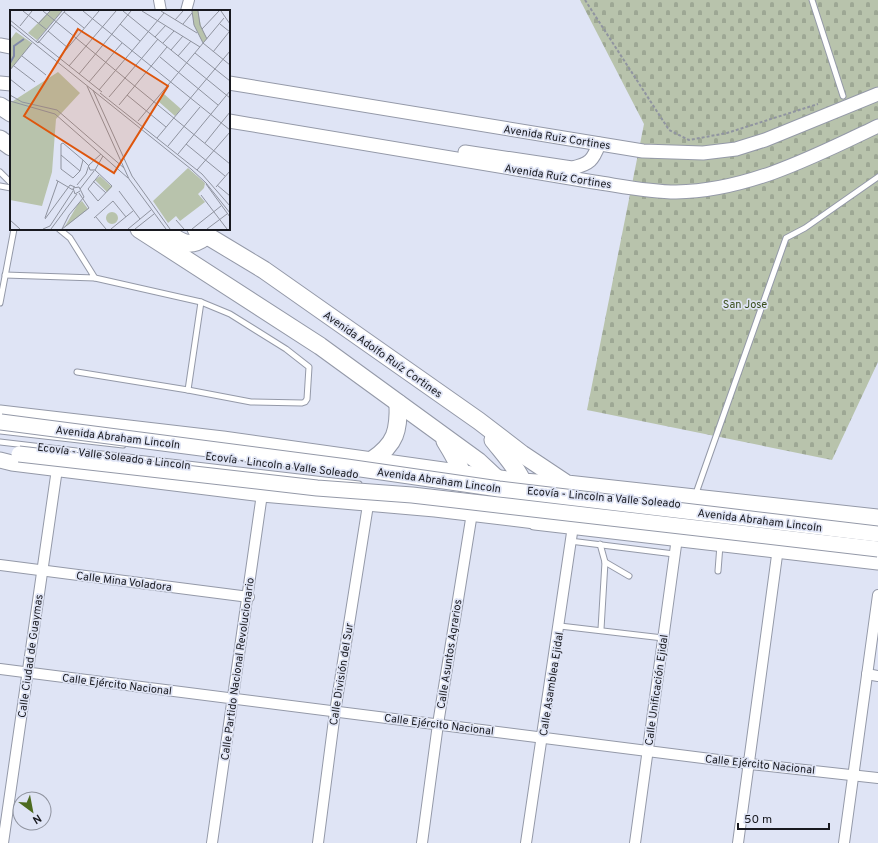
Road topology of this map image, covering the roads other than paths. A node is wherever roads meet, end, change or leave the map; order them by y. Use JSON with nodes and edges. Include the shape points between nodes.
{"nodes":[{"id":1,"x":159,"y":0,"type":"edge"},
{"id":2,"x":189,"y":0,"type":"edge"},
{"id":3,"x":812,"y":0,"type":"edge"},
{"id":4,"x":161,"y":10,"type":"edge"},
{"id":5,"x":186,"y":10,"type":"edge"},
{"id":6,"x":0,"y":45,"type":"edge"},
{"id":7,"x":10,"y":47,"type":"edge"},
{"id":8,"x":0,"y":83,"type":"edge"},
{"id":9,"x":230,"y":83,"type":"edge"},
{"id":10,"x":10,"y":84,"type":"edge"},
{"id":11,"x":878,"y":94,"type":"edge"},
{"id":12,"x":843,"y":96,"type":"dead end"},
{"id":13,"x":0,"y":106,"type":"edge"},
{"id":14,"x":10,"y":112,"type":"edge"},
{"id":15,"x":230,"y":121,"type":"edge"},
{"id":16,"x":878,"y":126,"type":"edge"},
{"id":17,"x":0,"y":139,"type":"edge"},
{"id":18,"x":599,"y":144,"type":"junction"},
{"id":19,"x":10,"y":146,"type":"edge"},
{"id":20,"x":416,"y":152,"type":"junction"},
{"id":21,"x":0,"y":172,"type":"edge"},
{"id":22,"x":878,"y":177,"type":"edge"},
{"id":23,"x":10,"y":182,"type":"edge"},
{"id":24,"x":0,"y":186,"type":"edge"},
{"id":25,"x":10,"y":188,"type":"edge"},
{"id":26,"x":14,"y":230,"type":"edge"},
{"id":27,"x":60,"y":230,"type":"edge"},
{"id":28,"x":141,"y":230,"type":"edge"},
{"id":29,"x":163,"y":230,"type":"edge"},
{"id":30,"x":203,"y":231,"type":"edge"},
{"id":31,"x":5,"y":275,"type":"junction"},
{"id":32,"x":95,"y":278,"type":"junction"},
{"id":33,"x":201,"y":302,"type":"junction"},
{"id":34,"x":0,"y":303,"type":"edge"},
{"id":35,"x":77,"y":372,"type":"dead end"},
{"id":36,"x":188,"y":390,"type":"junction"},
{"id":37,"x":398,"y":403,"type":"junction"},
{"id":38,"x":479,"y":421,"type":"junction"},
{"id":39,"x":0,"y":422,"type":"edge"},
{"id":40,"x":441,"y":434,"type":"junction"},
{"id":41,"x":0,"y":442,"type":"edge"},
{"id":42,"x":133,"y":447,"type":"dead end"},
{"id":43,"x":0,"y":452,"type":"edge"},
{"id":44,"x":234,"y":459,"type":"dead end"},
{"id":45,"x":0,"y":460,"type":"edge"},
{"id":46,"x":372,"y":460,"type":"junction"},
{"id":47,"x":404,"y":465,"type":"junction"},
{"id":48,"x":56,"y":468,"type":"junction"},
{"id":49,"x":496,"y":476,"type":"junction"},
{"id":50,"x":362,"y":484,"type":"dead end"},
{"id":51,"x":567,"y":484,"type":"junction"},
{"id":52,"x":377,"y":486,"type":"dead end"},
{"id":53,"x":415,"y":486,"type":"junction"},
{"id":54,"x":468,"y":492,"type":"junction"},
{"id":55,"x":262,"y":494,"type":"junction"},
{"id":56,"x":652,"y":501,"type":"dead end"},
{"id":57,"x":693,"y":501,"type":"junction"},
{"id":58,"x":525,"y":502,"type":"junction"},
{"id":59,"x":368,"y":505,"type":"junction"},
{"id":60,"x":401,"y":506,"type":"junction"},
{"id":61,"x":567,"y":506,"type":"dead end"},
{"id":62,"x":614,"y":510,"type":"dead end"},
{"id":63,"x":779,"y":511,"type":"dead end"},
{"id":64,"x":637,"y":512,"type":"dead end"},
{"id":65,"x":878,"y":518,"type":"edge"},
{"id":66,"x":848,"y":521,"type":"dead end"},
{"id":67,"x":856,"y":522,"type":"dead end"},
{"id":68,"x":777,"y":524,"type":"dead end"},
{"id":69,"x":847,"y":532,"type":"dead end"},
{"id":70,"x":571,"y":533,"type":"junction"},
{"id":71,"x":878,"y":535,"type":"edge"},
{"id":72,"x":677,"y":538,"type":"junction"},
{"id":73,"x":720,"y":542,"type":"junction"},
{"id":74,"x":600,"y":544,"type":"junction"},
{"id":75,"x":778,"y":548,"type":"junction"},
{"id":76,"x":878,"y":549,"type":"edge"},
{"id":77,"x":674,"y":554,"type":"junction"},
{"id":78,"x":878,"y":561,"type":"edge"},
{"id":79,"x":605,"y":562,"type":"junction"},
{"id":80,"x":0,"y":565,"type":"edge"},
{"id":81,"x":41,"y":570,"type":"junction"},
{"id":82,"x":718,"y":571,"type":"dead end"},
{"id":83,"x":629,"y":576,"type":"dead end"},
{"id":84,"x":878,"y":595,"type":"edge"},
{"id":85,"x":249,"y":597,"type":"junction"},
{"id":86,"x":560,"y":626,"type":"junction"},
{"id":87,"x":601,"y":629,"type":"junction"},
{"id":88,"x":663,"y":638,"type":"junction"},
{"id":89,"x":0,"y":669,"type":"edge"},
{"id":90,"x":28,"y":673,"type":"junction"},
{"id":91,"x":867,"y":674,"type":"junction"},
{"id":92,"x":878,"y":676,"type":"edge"},
{"id":93,"x":232,"y":698,"type":"junction"},
{"id":94,"x":335,"y":712,"type":"junction"},
{"id":95,"x":438,"y":724,"type":"junction"},
{"id":96,"x":543,"y":737,"type":"junction"},
{"id":97,"x":647,"y":751,"type":"junction"},
{"id":98,"x":750,"y":764,"type":"junction"},
{"id":99,"x":854,"y":774,"type":"junction"},
{"id":100,"x":878,"y":778,"type":"edge"},
{"id":101,"x":3,"y":843,"type":"edge"},
{"id":102,"x":212,"y":843,"type":"edge"},
{"id":103,"x":318,"y":843,"type":"edge"},
{"id":104,"x":422,"y":843,"type":"edge"},
{"id":105,"x":526,"y":843,"type":"edge"},
{"id":106,"x":635,"y":843,"type":"edge"},
{"id":107,"x":738,"y":843,"type":"edge"},
{"id":108,"x":844,"y":843,"type":"edge"}],
"edges":[{"from":1,"to":4,"type":"street"},
{"from":2,"to":5,"type":"street"},
{"from":3,"to":12,"type":"lane"},
{"from":6,"to":7,"type":"street"},
{"from":8,"to":10,"type":"street"},
{"from":9,"to":18,"type":"street","name":"Avenida Ruiz Cortines"},
{"from":11,"to":18,"type":"street","name":"Avenida Ruiz Cortines","via":[[765,140],[736,149],[671,153]]},
{"from":13,"to":14,"type":"main road"},
{"from":15,"to":20,"type":"street","name":"Avenida Ruíz Cortines"},
{"from":16,"to":20,"type":"street","name":"Avenida Ruíz Cortines","via":[[773,172],[736,185],[676,192],[643,190]]},
{"from":17,"to":19,"type":"main road"},
{"from":18,"to":20,"type":"street","via":[[594,158],[583,166],[572,168],[444,148]]},
{"from":21,"to":23,"type":"lane"},
{"from":22,"to":57,"type":"lane","via":[[805,228],[786,238]]},
{"from":24,"to":25,"type":"lane"},
{"from":26,"to":31,"type":"lane"},
{"from":27,"to":32,"type":"lane","via":[[77,247]]},
{"from":28,"to":37,"type":"main road","via":[[320,346]]},
{"from":29,"to":30,"type":"main road","via":[[189,245],[194,244]]},
{"from":30,"to":38,"type":"main road","name":"Avenida Adolfo Ruíz Cortines","via":[[264,270]]},
{"from":31,"to":32,"type":"lane"},
{"from":31,"to":34,"type":"lane"},
{"from":32,"to":33,"type":"lane"},
{"from":33,"to":36,"type":"lane"},
{"from":33,"to":36,"type":"lane","via":[[230,314],[308,366],[310,369],[307,399],[302,403],[251,402]]},
{"from":35,"to":36,"type":"lane"},
{"from":37,"to":40,"type":"main road"},
{"from":37,"to":46,"type":"main road","via":[[398,427],[395,437],[385,450]]},
{"from":38,"to":51,"type":"main road","name":"Avenida Adolfo Ruíz Cortines"},
{"from":38,"to":58,"type":"main road","via":[[507,457]]},
{"from":39,"to":42,"type":"lane"},
{"from":39,"to":46,"type":"main road","name":"Avenida Abraham Lincoln","via":[[223,439]]},
{"from":39,"to":71,"type":"main road","name":"Avenida Abraham Lincoln","bridge":true,"via":[[499,489]]},
{"from":40,"to":49,"type":"main road"},
{"from":40,"to":54,"type":"main road"},
{"from":41,"to":50,"type":"lane","name":"Ecovía - Valle Soleado a Lincoln"},
{"from":43,"to":76,"type":"main road","bridge":true,"via":[[317,488],[412,495]]},
{"from":44,"to":53,"type":"lane","name":"Ecovía - Lincoln a Valle Soleado"},
{"from":45,"to":48,"type":"main road","name":"Avenida Abraham Lincoln"},
{"from":46,"to":47,"type":"main road","name":"Avenida Abraham Lincoln"},
{"from":47,"to":53,"type":"main road"},
{"from":47,"to":54,"type":"main road","name":"Avenida Abraham Lincoln"},
{"from":48,"to":55,"type":"main road","name":"Avenida Abraham Lincoln"},
{"from":48,"to":81,"type":"street","name":"Calle Ciudad de Guaymas"},
{"from":49,"to":54,"type":"main road","name":"Avenida Abraham Lincoln"},
{"from":49,"to":58,"type":"main road"},
{"from":51,"to":57,"type":"main road","name":"Avenida Abraham Lincoln"},
{"from":51,"to":58,"type":"main road","name":"Avenida Abraham Lincoln"},
{"from":52,"to":53,"type":"lane"},
{"from":53,"to":54,"type":"lane","name":"Ecovía - Lincoln a Valle Soleado"},
{"from":53,"to":54,"type":"lane"},
{"from":53,"to":60,"type":"main road","via":[[413,498]]},
{"from":54,"to":58,"type":"main road","name":"Avenida Abraham Lincoln"},
{"from":54,"to":58,"type":"lane","name":"Ecovía - Lincoln a Valle Soleado"},
{"from":54,"to":60,"type":"main road","name":"Avenida Abraham Lincoln"},
{"from":54,"to":95,"type":"street","name":"Calle Asuntos Agrarios"},
{"from":55,"to":59,"type":"main road","name":"Avenida Abraham Lincoln"},
{"from":55,"to":85,"type":"street","name":"Calle Partido Nacional Revolucionario"},
{"from":56,"to":58,"type":"lane","name":"Ecovía - Lincoln a Valle Soleado"},
{"from":57,"to":63,"type":"lane","name":"Ecovía - Lincoln a Valle Soleado"},
{"from":57,"to":65,"type":"main road","name":"Avenida Abraham Lincoln"},
{"from":58,"to":70,"type":"main road","name":"Avenida Abraham Lincoln"},
{"from":59,"to":60,"type":"main road","name":"Avenida Abraham Lincoln"},
{"from":59,"to":94,"type":"street","name":"Calle División del Sur"},
{"from":61,"to":62,"type":"lane"},
{"from":64,"to":68,"type":"lane"},
{"from":66,"to":67,"type":"lane"},
{"from":69,"to":71,"type":"lane"},
{"from":70,"to":72,"type":"main road","name":"Avenida Abraham Lincoln"},
{"from":70,"to":74,"type":"lane"},
{"from":70,"to":86,"type":"street","name":"Calle Asamblea Ejidal"},
{"from":72,"to":73,"type":"main road","name":"Avenida Abraham Lincoln"},
{"from":72,"to":77,"type":"street","name":"Calle Unificación Ejidal"},
{"from":73,"to":75,"type":"main road","name":"Avenida Abraham Lincoln"},
{"from":73,"to":82,"type":"lane"},
{"from":74,"to":77,"type":"lane"},
{"from":74,"to":79,"type":"lane"},
{"from":75,"to":78,"type":"main road","name":"Avenida Abraham Lincoln"},
{"from":75,"to":98,"type":"street"},
{"from":77,"to":88,"type":"street","name":"Calle Unificación Ejidal"},
{"from":79,"to":83,"type":"lane"},
{"from":79,"to":87,"type":"lane"},
{"from":80,"to":81,"type":"street","name":"Calle Mina Voladora"},
{"from":81,"to":85,"type":"street","name":"Calle Mina Voladora"},
{"from":81,"to":90,"type":"street","name":"Calle Ciudad de Guaymas"},
{"from":84,"to":91,"type":"street"},
{"from":85,"to":93,"type":"street","name":"Calle Partido Nacional Revolucionario"},
{"from":86,"to":87,"type":"lane"},
{"from":86,"to":96,"type":"street","name":"Calle Asamblea Ejidal"},
{"from":87,"to":88,"type":"lane"},
{"from":88,"to":97,"type":"street","name":"Calle Unificación Ejidal"},
{"from":89,"to":90,"type":"street","name":"Calle Ejército Nacional"},
{"from":90,"to":93,"type":"street","name":"Calle Ejército Nacional"},
{"from":90,"to":101,"type":"street","name":"Calle Ciudad de Guaymas"},
{"from":91,"to":92,"type":"street"},
{"from":91,"to":99,"type":"street"},
{"from":93,"to":94,"type":"street","name":"Calle Ejército Nacional"},
{"from":93,"to":102,"type":"street","name":"Calle Partido Nacional Revolucionario"},
{"from":94,"to":95,"type":"street","name":"Calle Ejército Nacional"},
{"from":94,"to":103,"type":"street","name":"Calle División del Sur"},
{"from":95,"to":96,"type":"street","name":"Calle Ejército Nacional"},
{"from":95,"to":104,"type":"street","name":"Calle Asuntos Agrarios"},
{"from":96,"to":97,"type":"street","name":"Calle Ejército Nacional"},
{"from":96,"to":105,"type":"street","name":"Calle Asamblea Ejidal"},
{"from":97,"to":98,"type":"street","name":"Calle Ejército Nacional"},
{"from":97,"to":106,"type":"street","name":"Calle Unificación Ejidal"},
{"from":98,"to":99,"type":"street","name":"Calle Ejército Nacional"},
{"from":98,"to":107,"type":"street"},
{"from":99,"to":100,"type":"street","name":"Calle Ejército Nacional"},
{"from":99,"to":108,"type":"street"}]}
